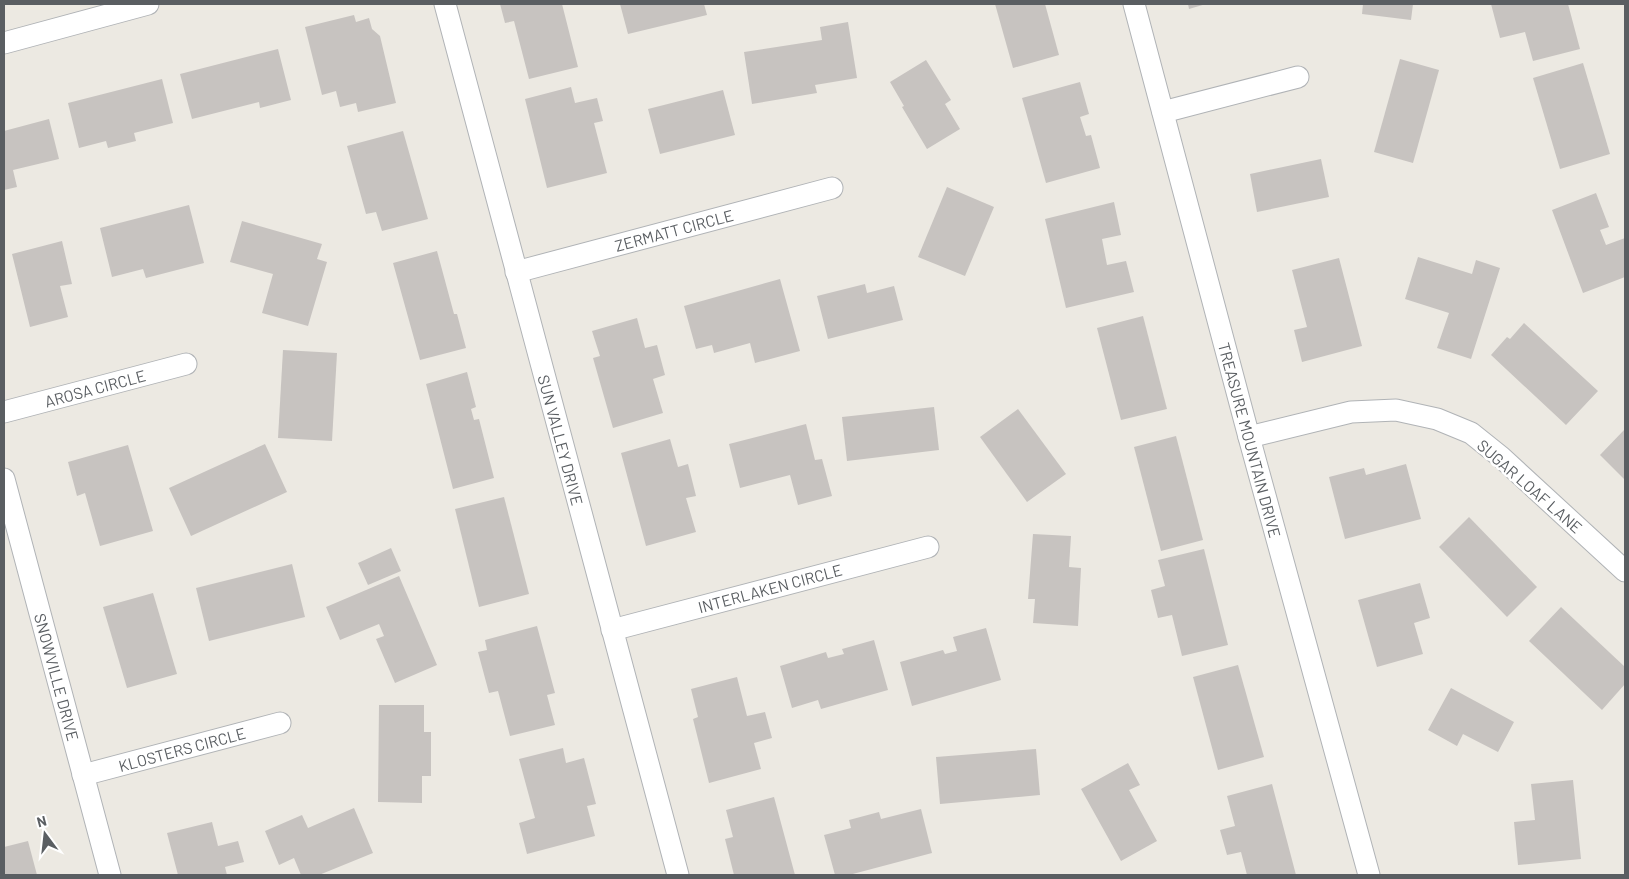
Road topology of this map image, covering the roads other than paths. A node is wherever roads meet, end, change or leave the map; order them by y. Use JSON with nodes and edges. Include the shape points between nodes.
{"nodes":[{"id":1,"x":148,"y":4,"type":"edge"},
{"id":2,"x":445,"y":4,"type":"edge"},
{"id":3,"x":1134,"y":4,"type":"edge"},
{"id":4,"x":86,"y":12,"type":"edge"},
{"id":5,"x":4,"y":42,"type":"edge"},
{"id":6,"x":1298,"y":76,"type":"dead end"},
{"id":7,"x":1163,"y":112,"type":"junction"},
{"id":8,"x":832,"y":188,"type":"dead end"},
{"id":9,"x":516,"y":272,"type":"junction"},
{"id":10,"x":186,"y":364,"type":"dead end"},
{"id":11,"x":4,"y":412,"type":"edge"},
{"id":12,"x":1249,"y":437,"type":"junction"},
{"id":13,"x":4,"y":479,"type":"edge"},
{"id":14,"x":928,"y":547,"type":"dead end"},
{"id":15,"x":1625,"y":571,"type":"edge"},
{"id":16,"x":612,"y":630,"type":"junction"},
{"id":17,"x":280,"y":722,"type":"dead end"},
{"id":18,"x":83,"y":775,"type":"junction"},
{"id":19,"x":110,"y":875,"type":"edge"},
{"id":20,"x":678,"y":875,"type":"edge"},
{"id":21,"x":1369,"y":875,"type":"edge"}],
"edges":[{"from":1,"to":4,"type":"street"},
{"from":2,"to":9,"type":"street","name":"SUN VALLEY DRIVE"},
{"from":3,"to":7,"type":"street","name":"TREASURE MOUNTAIN DRIVE"},
{"from":4,"to":5,"type":"street"},
{"from":6,"to":7,"type":"street"},
{"from":7,"to":12,"type":"street","name":"TREASURE MOUNTAIN DRIVE"},
{"from":8,"to":9,"type":"street","name":"ZERMATT CIRCLE"},
{"from":9,"to":16,"type":"street","name":"SUN VALLEY DRIVE"},
{"from":10,"to":11,"type":"street","name":"AROSA CIRCLE"},
{"from":12,"to":15,"type":"street","name":"SUGAR LOAF LANE","via":[[1351,412],[1396,410],[1437,419],[1471,433]]},
{"from":12,"to":21,"type":"street","name":"TREASURE MOUNTAIN DRIVE"},
{"from":13,"to":18,"type":"street","name":"SNOWVILLE DRIVE"},
{"from":14,"to":16,"type":"street","name":"INTERLAKEN CIRCLE"},
{"from":16,"to":20,"type":"street","name":"SUN VALLEY DRIVE"},
{"from":17,"to":18,"type":"street","name":"KLOSTERS CIRCLE"},
{"from":18,"to":19,"type":"street","name":"SNOWVILLE DRIVE"}]}
